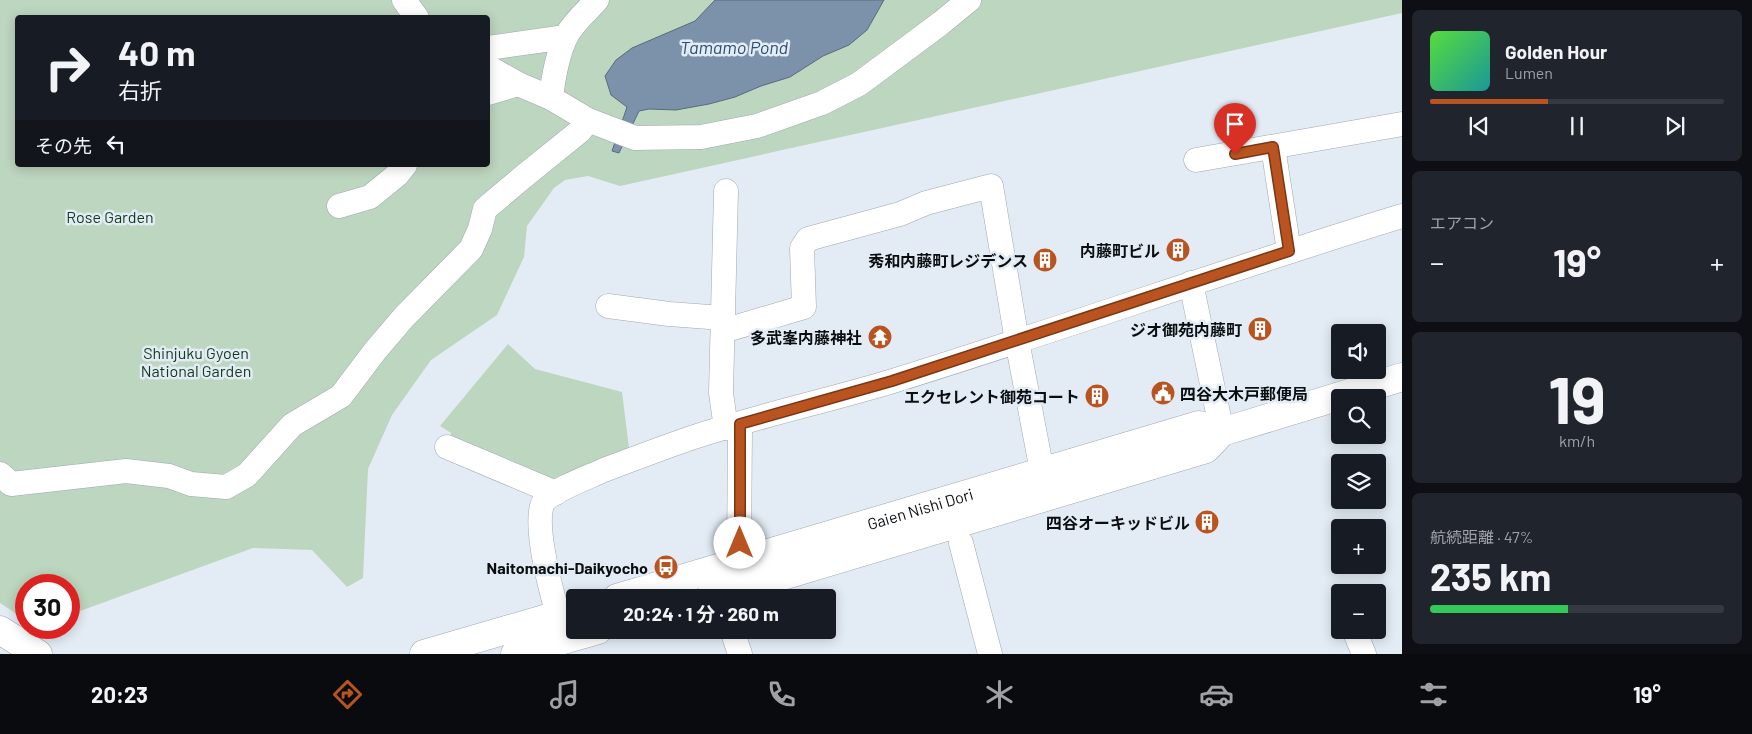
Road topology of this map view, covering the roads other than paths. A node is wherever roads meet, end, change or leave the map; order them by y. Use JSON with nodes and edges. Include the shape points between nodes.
{"nodes":[{"id":1,"x":404,"y":0,"type":"edge"},
{"id":2,"x":597,"y":0,"type":"edge"},
{"id":3,"x":969,"y":0,"type":"edge"},
{"id":4,"x":415,"y":15,"type":"edge"},
{"id":5,"x":566,"y":37,"type":"junction"},
{"id":6,"x":490,"y":48,"type":"edge"},
{"id":7,"x":490,"y":68,"type":"edge"},
{"id":8,"x":518,"y":84,"type":"junction"},
{"id":9,"x":490,"y":92,"type":"edge"},
{"id":10,"x":551,"y":98,"type":"junction"},
{"id":11,"x":588,"y":120,"type":"junction"},
{"id":12,"x":1402,"y":124,"type":"edge"},
{"id":13,"x":1273,"y":147,"type":"junction"},
{"id":14,"x":1196,"y":160,"type":"dead end"},
{"id":15,"x":403,"y":167,"type":"edge"},
{"id":16,"x":726,"y":191,"type":"dead end"},
{"id":17,"x":339,"y":206,"type":"dead end"},
{"id":18,"x":1402,"y":216,"type":"edge"},
{"id":19,"x":1289,"y":251,"type":"junction"},
{"id":20,"x":1191,"y":283,"type":"junction"},
{"id":21,"x":608,"y":306,"type":"dead end"},
{"id":22,"x":723,"y":324,"type":"junction"},
{"id":23,"x":1017,"y":341,"type":"junction"},
{"id":24,"x":1402,"y":377,"type":"edge"},
{"id":25,"x":733,"y":426,"type":"junction"},
{"id":26,"x":1222,"y":432,"type":"junction"},
{"id":27,"x":447,"y":447,"type":"dead end"},
{"id":28,"x":1042,"y":471,"type":"junction"},
{"id":29,"x":0,"y":474,"type":"edge"},
{"id":30,"x":556,"y":492,"type":"junction"},
{"id":31,"x":961,"y":543,"type":"dead end"},
{"id":32,"x":721,"y":584,"type":"edge"},
{"id":33,"x":684,"y":589,"type":"edge"},
{"id":34,"x":566,"y":611,"type":"edge"},
{"id":35,"x":566,"y":612,"type":"edge"},
{"id":36,"x":0,"y":630,"type":"edge"},
{"id":37,"x":567,"y":639,"type":"edge"},
{"id":38,"x":735,"y":639,"type":"edge"},
{"id":39,"x":1358,"y":639,"type":"edge"},
{"id":40,"x":38,"y":654,"type":"edge"},
{"id":41,"x":424,"y":654,"type":"edge"},
{"id":42,"x":515,"y":654,"type":"edge"},
{"id":43,"x":740,"y":654,"type":"edge"},
{"id":44,"x":990,"y":654,"type":"edge"},
{"id":45,"x":1364,"y":654,"type":"edge"}],
"edges":[{"from":1,"to":4,"type":"street"},
{"from":2,"to":5,"type":"street"},
{"from":3,"to":11,"type":"street","via":[[859,84],[822,103],[757,126],[701,137],[635,138]]},
{"from":5,"to":6,"type":"street"},
{"from":5,"to":10,"type":"street"},
{"from":7,"to":8,"type":"street"},
{"from":8,"to":9,"type":"street"},
{"from":8,"to":10,"type":"street"},
{"from":10,"to":11,"type":"street"},
{"from":11,"to":29,"type":"street","via":[[580,131],[485,209],[471,249],[404,317],[341,396],[292,425],[247,475],[226,487],[191,484],[169,476],[126,471],[11,484]]},
{"from":12,"to":13,"type":"street"},
{"from":13,"to":14,"type":"street"},
{"from":13,"to":19,"type":"street"},
{"from":15,"to":17,"type":"street","via":[[370,197]]},
{"from":16,"to":22,"type":"street"},
{"from":18,"to":19,"type":"street"},
{"from":19,"to":20,"type":"street"},
{"from":20,"to":23,"type":"street"},
{"from":20,"to":26,"type":"street"},
{"from":21,"to":22,"type":"street"},
{"from":22,"to":23,"type":"street","via":[[804,307],[802,248],[808,239],[991,186]]},
{"from":22,"to":25,"type":"street","via":[[721,393]]},
{"from":23,"to":25,"type":"street"},
{"from":23,"to":28,"type":"street"},
{"from":24,"to":26,"type":"main road","name":"Gaien Nishi Dori"},
{"from":25,"to":30,"type":"street","via":[[618,464]]},
{"from":25,"to":32,"type":"street"},
{"from":26,"to":28,"type":"main road","name":"Gaien Nishi Dori","via":[[1199,425]]},
{"from":26,"to":32,"type":"main road","name":"Gaien Nishi Dori","via":[[1206,449]]},
{"from":27,"to":30,"type":"street"},
{"from":28,"to":32,"type":"main road","name":"Gaien Nishi Dori"},
{"from":30,"to":34,"type":"street","via":[[541,505],[539,530],[553,597]]},
{"from":31,"to":44,"type":"street"},
{"from":32,"to":33,"type":"main road","name":"Gaien Nishi Dori"},
{"from":35,"to":41,"type":"main road"},
{"from":36,"to":40,"type":"main road"},
{"from":37,"to":42,"type":"main road"},
{"from":38,"to":43,"type":"street"},
{"from":39,"to":45,"type":"street"}]}
